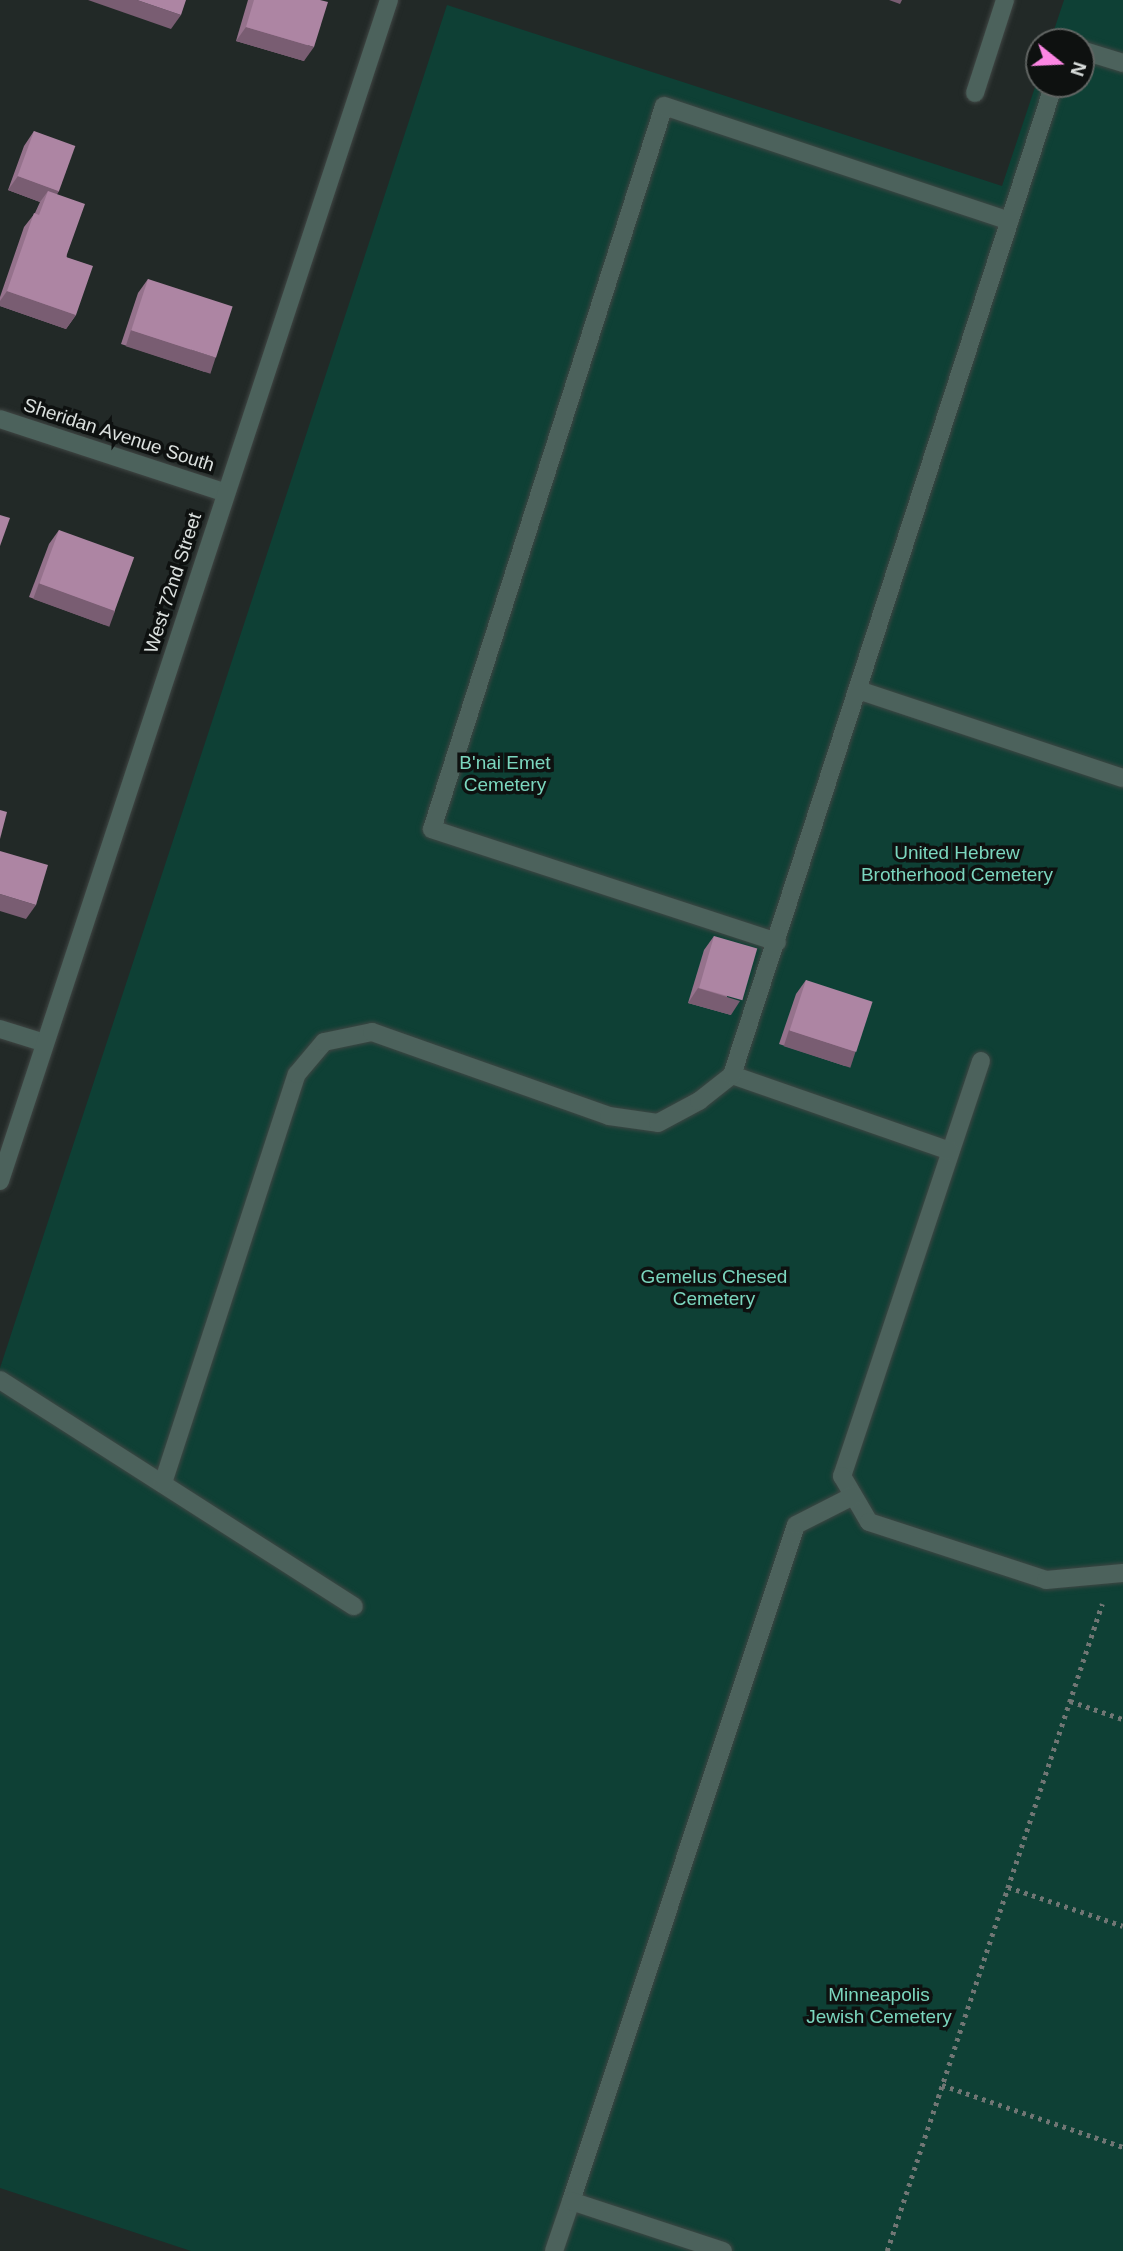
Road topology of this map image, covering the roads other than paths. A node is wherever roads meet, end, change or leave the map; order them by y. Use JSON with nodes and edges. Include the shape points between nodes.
{"nodes":[{"id":1,"x":389,"y":0,"type":"edge"},
{"id":2,"x":1005,"y":0,"type":"edge"},
{"id":3,"x":1095,"y":54,"type":"edge"},
{"id":4,"x":1123,"y":63,"type":"edge"},
{"id":5,"x":975,"y":93,"type":"dead end"},
{"id":6,"x":1049,"y":98,"type":"edge"},
{"id":7,"x":1009,"y":221,"type":"junction"},
{"id":8,"x":0,"y":419,"type":"edge"},
{"id":9,"x":224,"y":492,"type":"junction"},
{"id":10,"x":858,"y":690,"type":"junction"},
{"id":11,"x":1123,"y":778,"type":"edge"},
{"id":12,"x":777,"y":942,"type":"junction"},
{"id":13,"x":0,"y":1029,"type":"edge"},
{"id":14,"x":45,"y":1044,"type":"junction"},
{"id":15,"x":981,"y":1061,"type":"dead end"},
{"id":16,"x":732,"y":1074,"type":"junction"},
{"id":17,"x":950,"y":1151,"type":"junction"},
{"id":18,"x":0,"y":1181,"type":"edge"},
{"id":19,"x":0,"y":1380,"type":"edge"},
{"id":20,"x":163,"y":1483,"type":"junction"},
{"id":21,"x":853,"y":1496,"type":"junction"},
{"id":22,"x":1118,"y":1573,"type":"edge"},
{"id":23,"x":354,"y":1606,"type":"dead end"},
{"id":24,"x":571,"y":2201,"type":"junction"},
{"id":25,"x":554,"y":2251,"type":"edge"},
{"id":26,"x":723,"y":2251,"type":"edge"}],
"edges":[{"from":1,"to":9,"type":"street","name":"West 72nd Street"},
{"from":2,"to":5,"type":"street"},
{"from":3,"to":4,"type":"street"},
{"from":6,"to":7,"type":"street"},
{"from":7,"to":10,"type":"street"},
{"from":7,"to":12,"type":"street","via":[[664,106],[432,829]]},
{"from":8,"to":9,"type":"street","name":"Sheridan Avenue South"},
{"from":9,"to":14,"type":"street","name":"West 72nd Street"},
{"from":10,"to":11,"type":"street"},
{"from":10,"to":12,"type":"street"},
{"from":12,"to":16,"type":"street"},
{"from":13,"to":14,"type":"street"},
{"from":14,"to":18,"type":"street","name":"West 72nd Street"},
{"from":15,"to":17,"type":"street"},
{"from":16,"to":17,"type":"street"},
{"from":16,"to":20,"type":"street","via":[[699,1101],[658,1123],[608,1116],[372,1032],[324,1042],[297,1074]]},
{"from":17,"to":21,"type":"street","via":[[842,1476]]},
{"from":19,"to":20,"type":"street"},
{"from":20,"to":23,"type":"street"},
{"from":21,"to":22,"type":"street","via":[[869,1522],[1046,1580]]},
{"from":21,"to":24,"type":"street","via":[[796,1525]]},
{"from":24,"to":25,"type":"street"},
{"from":24,"to":26,"type":"street"}]}
